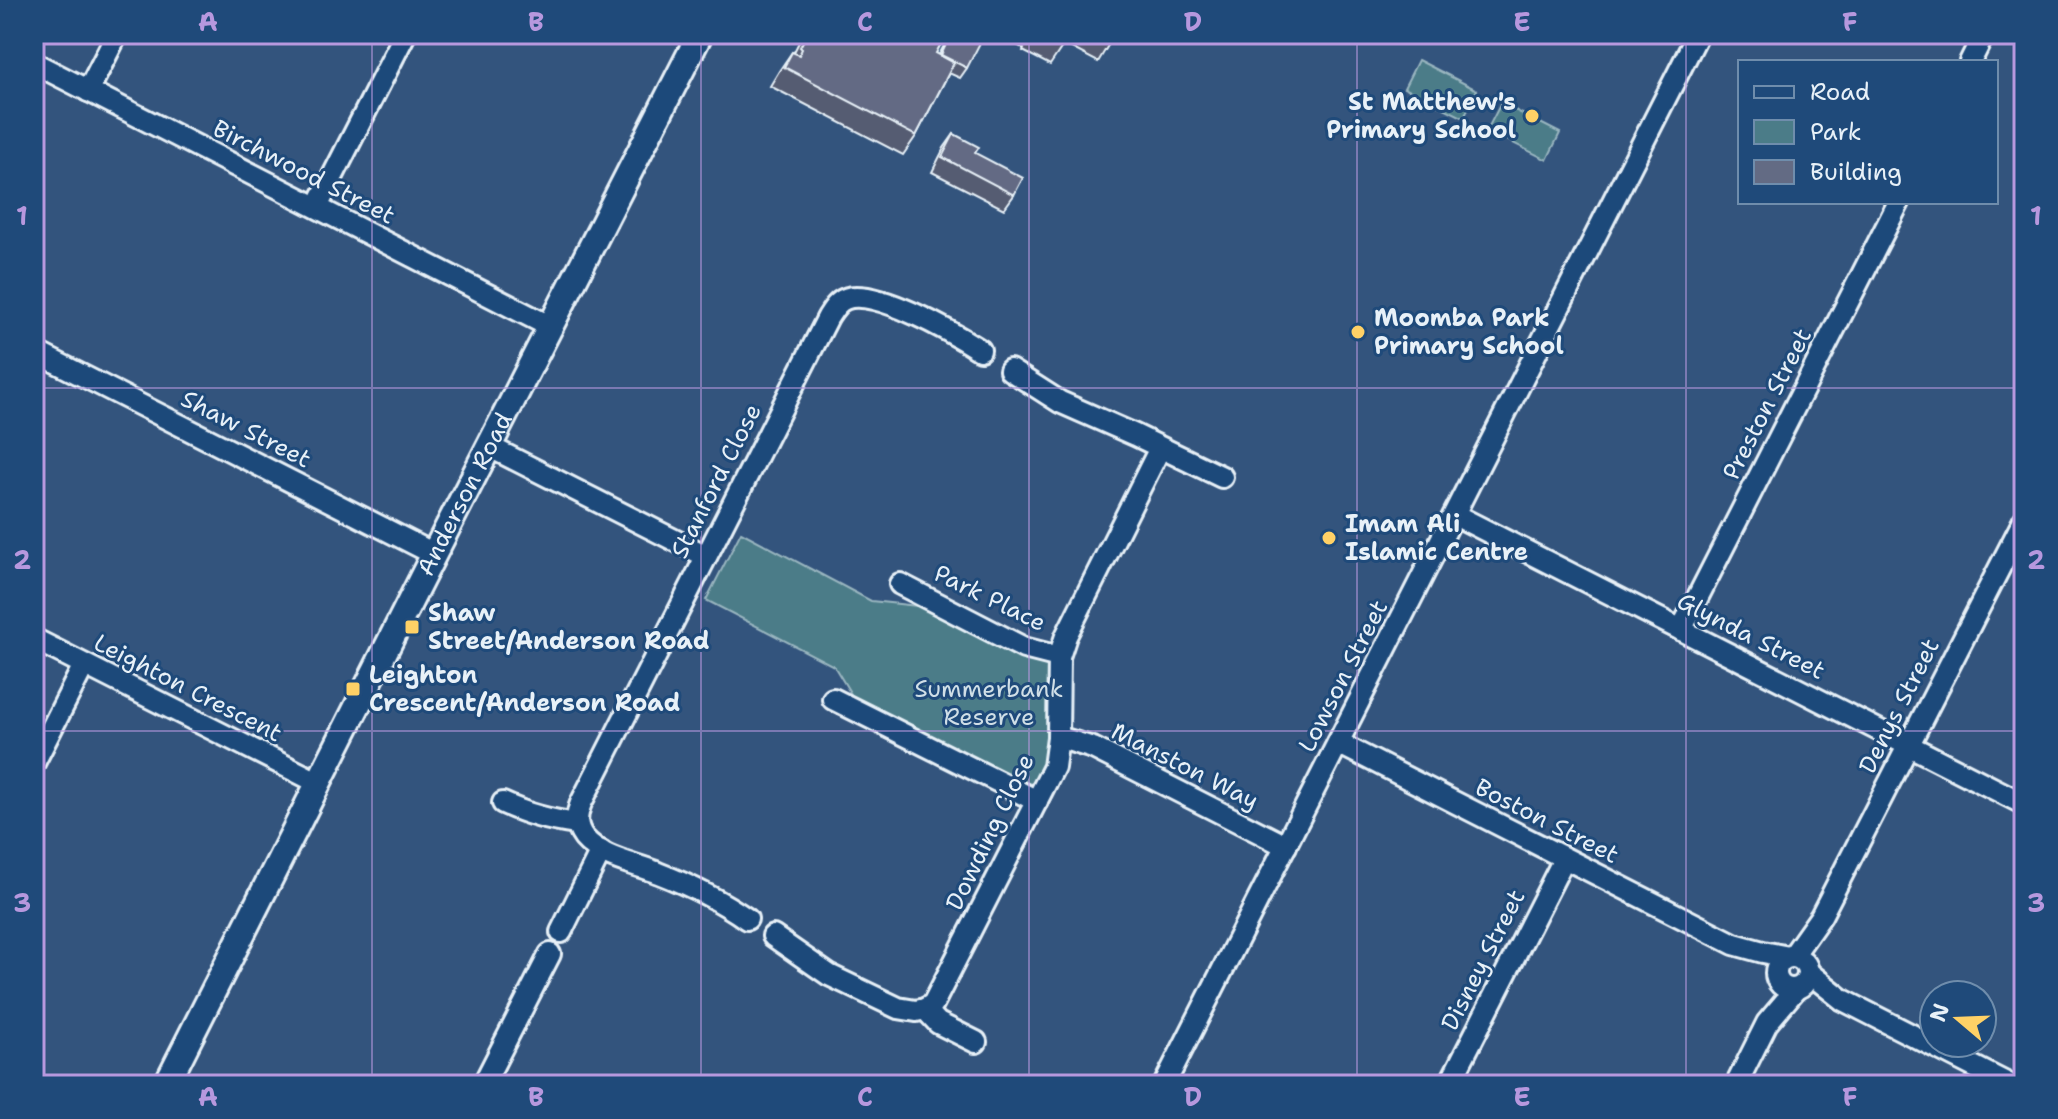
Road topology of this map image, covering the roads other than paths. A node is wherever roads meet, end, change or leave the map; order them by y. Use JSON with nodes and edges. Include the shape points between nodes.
{"nodes":[{"id":1,"x":117,"y":34,"type":"edge"},
{"id":2,"x":405,"y":34,"type":"edge"},
{"id":3,"x":700,"y":34,"type":"edge"},
{"id":4,"x":1698,"y":34,"type":"edge"},
{"id":5,"x":1984,"y":34,"type":"edge"},
{"id":6,"x":1971,"y":60,"type":"edge"},
{"id":7,"x":34,"y":63,"type":"edge"},
{"id":8,"x":88,"y":91,"type":"junction"},
{"id":9,"x":1898,"y":204,"type":"edge"},
{"id":10,"x":317,"y":207,"type":"junction"},
{"id":11,"x":551,"y":327,"type":"junction"},
{"id":12,"x":980,"y":350,"type":"dead end"},
{"id":13,"x":34,"y":351,"type":"edge"},
{"id":14,"x":1010,"y":370,"type":"dead end"},
{"id":15,"x":490,"y":447,"type":"junction"},
{"id":16,"x":1160,"y":448,"type":"junction"},
{"id":17,"x":1222,"y":477,"type":"dead end"},
{"id":18,"x":1455,"y":515,"type":"junction"},
{"id":19,"x":2024,"y":520,"type":"edge"},
{"id":20,"x":434,"y":554,"type":"junction"},
{"id":21,"x":706,"y":556,"type":"junction"},
{"id":22,"x":900,"y":584,"type":"dead end"},
{"id":23,"x":1681,"y":630,"type":"junction"},
{"id":24,"x":34,"y":639,"type":"edge"},
{"id":25,"x":1059,"y":657,"type":"junction"},
{"id":26,"x":84,"y":665,"type":"junction"},
{"id":27,"x":833,"y":699,"type":"dead end"},
{"id":28,"x":1058,"y":737,"type":"junction"},
{"id":29,"x":1338,"y":743,"type":"junction"},
{"id":30,"x":1908,"y":746,"type":"junction"},
{"id":31,"x":34,"y":763,"type":"edge"},
{"id":32,"x":319,"y":783,"type":"junction"},
{"id":33,"x":1037,"y":801,"type":"junction"},
{"id":34,"x":503,"y":803,"type":"dead end"},
{"id":35,"x":2024,"y":804,"type":"edge"},
{"id":36,"x":577,"y":824,"type":"junction"},
{"id":37,"x":1286,"y":846,"type":"junction"},
{"id":38,"x":601,"y":851,"type":"junction"},
{"id":39,"x":1564,"y":859,"type":"junction"},
{"id":40,"x":747,"y":919,"type":"dead end"},
{"id":41,"x":561,"y":932,"type":"dead end"},
{"id":42,"x":773,"y":936,"type":"dead end"},
{"id":43,"x":1734,"y":944,"type":"junction"},
{"id":44,"x":550,"y":954,"type":"dead end"},
{"id":45,"x":1798,"y":972,"type":"junction"},
{"id":46,"x":1775,"y":976,"type":"junction"},
{"id":47,"x":925,"y":1009,"type":"junction"},
{"id":48,"x":1767,"y":1023,"type":"junction"},
{"id":49,"x":976,"y":1042,"type":"dead end"},
{"id":50,"x":166,"y":1085,"type":"edge"},
{"id":51,"x":483,"y":1085,"type":"edge"},
{"id":52,"x":1164,"y":1085,"type":"edge"},
{"id":53,"x":1449,"y":1085,"type":"edge"},
{"id":54,"x":1736,"y":1085,"type":"edge"},
{"id":55,"x":2010,"y":1085,"type":"edge"}],
"edges":[{"from":1,"to":8,"type":"street"},
{"from":2,"to":10,"type":"street"},
{"from":3,"to":11,"type":"street","name":"Anderson Road"},
{"from":4,"to":18,"type":"street","name":"Lowson Street"},
{"from":5,"to":6,"type":"street"},
{"from":7,"to":8,"type":"street","name":"Birchwood Street"},
{"from":8,"to":10,"type":"street","name":"Birchwood Street"},
{"from":9,"to":23,"type":"street","name":"Preston Street"},
{"from":10,"to":11,"type":"street","name":"Birchwood Street"},
{"from":11,"to":15,"type":"street","name":"Anderson Road"},
{"from":12,"to":21,"type":"street","name":"Stanford Close","via":[[906,311],[869,298],[844,299],[828,317]]},
{"from":13,"to":20,"type":"street","name":"Shaw Street"},
{"from":14,"to":16,"type":"street","via":[[1060,402]]},
{"from":15,"to":20,"type":"street","name":"Anderson Road"},
{"from":15,"to":21,"type":"street"},
{"from":16,"to":17,"type":"street"},
{"from":16,"to":25,"type":"street","name":"Dowding Close"},
{"from":18,"to":23,"type":"street","name":"Glynda Street"},
{"from":18,"to":29,"type":"street","name":"Lowson Street"},
{"from":19,"to":30,"type":"street","name":"Denys Street"},
{"from":20,"to":32,"type":"street","name":"Anderson Road"},
{"from":21,"to":36,"type":"street","name":"Stanford Close","via":[[581,803]]},
{"from":22,"to":25,"type":"street","name":"Park Place","via":[[1024,648]]},
{"from":23,"to":30,"type":"street","name":"Glynda Street"},
{"from":24,"to":26,"type":"street","name":"Leighton Crescent"},
{"from":25,"to":28,"type":"street","name":"Dowding Close"},
{"from":26,"to":31,"type":"street"},
{"from":26,"to":32,"type":"street","name":"Leighton Crescent"},
{"from":27,"to":33,"type":"street"},
{"from":28,"to":33,"type":"street","name":"Dowding Close","via":[[1054,767]]},
{"from":28,"to":37,"type":"street","name":"Manston Way","via":[[1093,748]]},
{"from":29,"to":37,"type":"street","name":"Lowson Street"},
{"from":29,"to":39,"type":"street","name":"Boston Street"},
{"from":30,"to":35,"type":"street","name":"Glynda Street"},
{"from":30,"to":45,"type":"street","name":"Denys Street"},
{"from":32,"to":50,"type":"street","name":"Anderson Road"},
{"from":33,"to":47,"type":"street","name":"Dowding Close","via":[[938,997]]},
{"from":34,"to":36,"type":"street"},
{"from":36,"to":38,"type":"street","via":[[586,841]]},
{"from":37,"to":52,"type":"street","name":"Lowson Street"},
{"from":38,"to":40,"type":"street","via":[[685,885]]},
{"from":38,"to":41,"type":"street"},
{"from":39,"to":43,"type":"street","name":"Boston Street"},
{"from":39,"to":53,"type":"street","name":"Disney Street"},
{"from":42,"to":47,"type":"street","via":[[858,990],[908,1010]]},
{"from":43,"to":45,"type":"street","name":"Boston Street","via":[[1763,952]]},
{"from":43,"to":46,"type":"street","name":"Boston Street"},
{"from":44,"to":51,"type":"street"},
{"from":45,"to":46,"type":"street","via":[[1785,958]]},
{"from":45,"to":48,"type":"street","name":"Denys Street"},
{"from":45,"to":55,"type":"street","name":"Boston Street"},
{"from":46,"to":48,"type":"street","name":"Denys Street"},
{"from":47,"to":49,"type":"street","via":[[938,1023]]},
{"from":48,"to":54,"type":"street","name":"Denys Street"}]}
